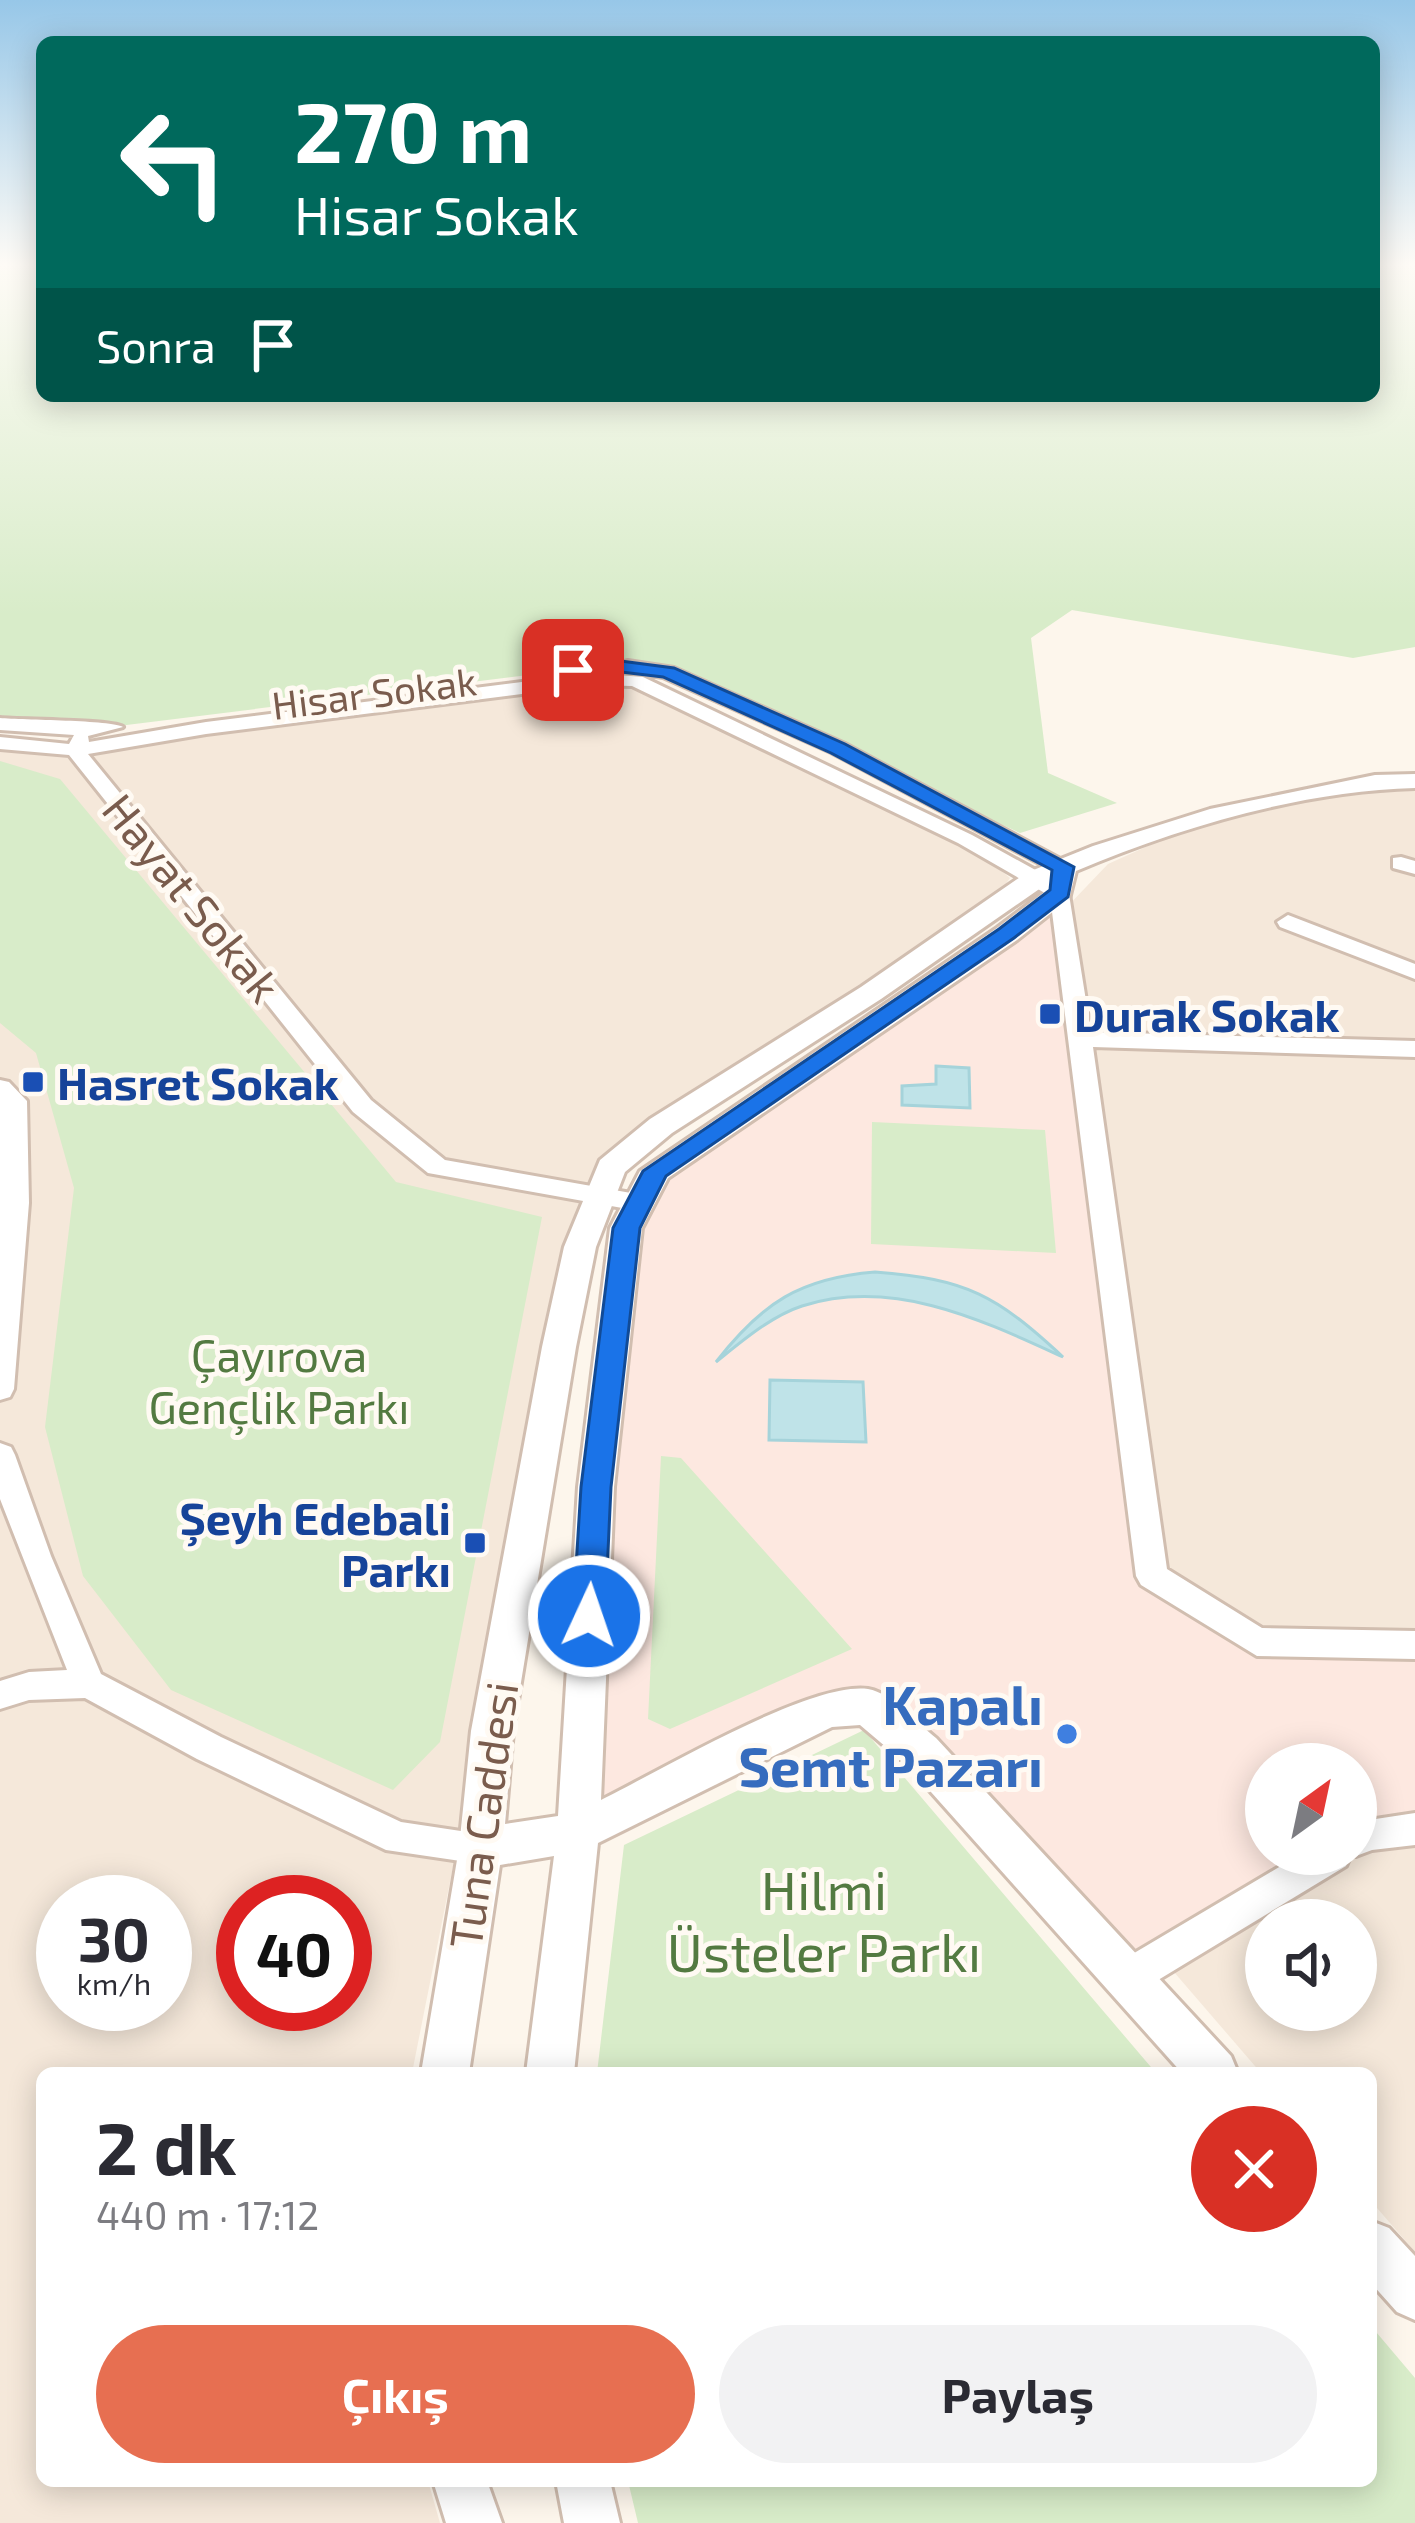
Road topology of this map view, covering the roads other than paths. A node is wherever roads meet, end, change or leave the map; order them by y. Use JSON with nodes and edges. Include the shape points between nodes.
{"nodes":[{"id":1,"x":0,"y":724,"type":"edge"},
{"id":2,"x":80,"y":740,"type":"junction"},
{"id":3,"x":0,"y":743,"type":"edge"},
{"id":4,"x":1415,"y":781,"type":"edge"},
{"id":5,"x":1053,"y":880,"type":"junction"},
{"id":6,"x":1288,"y":922,"type":"dead end"},
{"id":7,"x":1415,"y":972,"type":"edge"},
{"id":8,"x":1081,"y":1039,"type":"junction"},
{"id":9,"x":1415,"y":1049,"type":"edge"},
{"id":10,"x":0,"y":1088,"type":"edge"},
{"id":11,"x":601,"y":1194,"type":"junction"},
{"id":12,"x":639,"y":1202,"type":"junction"},
{"id":13,"x":0,"y":1389,"type":"edge"},
{"id":14,"x":0,"y":1455,"type":"edge"},
{"id":15,"x":1415,"y":1645,"type":"edge"},
{"id":16,"x":89,"y":1684,"type":"junction"},
{"id":17,"x":0,"y":1695,"type":"edge"},
{"id":18,"x":1415,"y":1829,"type":"edge"},
{"id":19,"x":578,"y":1832,"type":"junction"},
{"id":20,"x":1377,"y":1833,"type":"edge"},
{"id":21,"x":481,"y":1848,"type":"junction"},
{"id":22,"x":1298,"y":1875,"type":"edge"},
{"id":23,"x":1127,"y":1978,"type":"junction"},
{"id":24,"x":446,"y":2067,"type":"edge"},
{"id":25,"x":551,"y":2067,"type":"edge"},
{"id":26,"x":1209,"y":2067,"type":"edge"},
{"id":27,"x":1377,"y":2253,"type":"edge"},
{"id":28,"x":1415,"y":2294,"type":"edge"},
{"id":29,"x":462,"y":2487,"type":"edge"},
{"id":30,"x":584,"y":2487,"type":"edge"},
{"id":31,"x":474,"y":2523,"type":"edge"},
{"id":32,"x":592,"y":2523,"type":"edge"}],
"edges":[{"from":1,"to":2,"type":"street","name":"Hisar Sokak"},
{"from":2,"to":3,"type":"street","name":"Hisar Sokak"},
{"from":2,"to":5,"type":"street","name":"Hisar Sokak","via":[[636,681]]},
{"from":2,"to":5,"type":"street","name":"Hisar Sokak","via":[[477,679],[613,666],[667,672],[838,748]]},
{"from":2,"to":11,"type":"street","name":"Hayat Sokak","via":[[362,1106],[437,1167]]},
{"from":4,"to":5,"type":"street","via":[[1219,814]]},
{"from":5,"to":8,"type":"street"},
{"from":5,"to":11,"type":"street","name":"Tuna Caddesi","via":[[661,1126],[611,1167]]},
{"from":5,"to":12,"type":"street","name":"Tuna Caddesi","via":[[656,1171]]},
{"from":6,"to":7,"type":"street"},
{"from":8,"to":9,"type":"street"},
{"from":8,"to":15,"type":"street","via":[[1152,1576],[1257,1642]]},
{"from":10,"to":13,"type":"street","via":[[15,1101],[16,1203]]},
{"from":11,"to":12,"type":"street","name":"Hayat Sokak"},
{"from":11,"to":21,"type":"street","name":"Tuna Caddesi","via":[[580,1247],[559,1347],[492,1731]]},
{"from":12,"to":19,"type":"street","name":"Tuna Caddesi","via":[[626,1228],[596,1487]]},
{"from":14,"to":16,"type":"street"},
{"from":16,"to":17,"type":"street"},
{"from":16,"to":21,"type":"street","via":[[398,1838]]},
{"from":18,"to":20,"type":"street"},
{"from":19,"to":21,"type":"street"},
{"from":19,"to":23,"type":"street","via":[[828,1709],[868,1707],[921,1751]]},
{"from":19,"to":25,"type":"street","name":"Tuna Caddesi"},
{"from":21,"to":24,"type":"street","name":"Tuna Caddesi"},
{"from":22,"to":23,"type":"street"},
{"from":23,"to":26,"type":"street"},
{"from":27,"to":28,"type":"street"},
{"from":29,"to":31,"type":"street"},
{"from":30,"to":32,"type":"street"}]}
